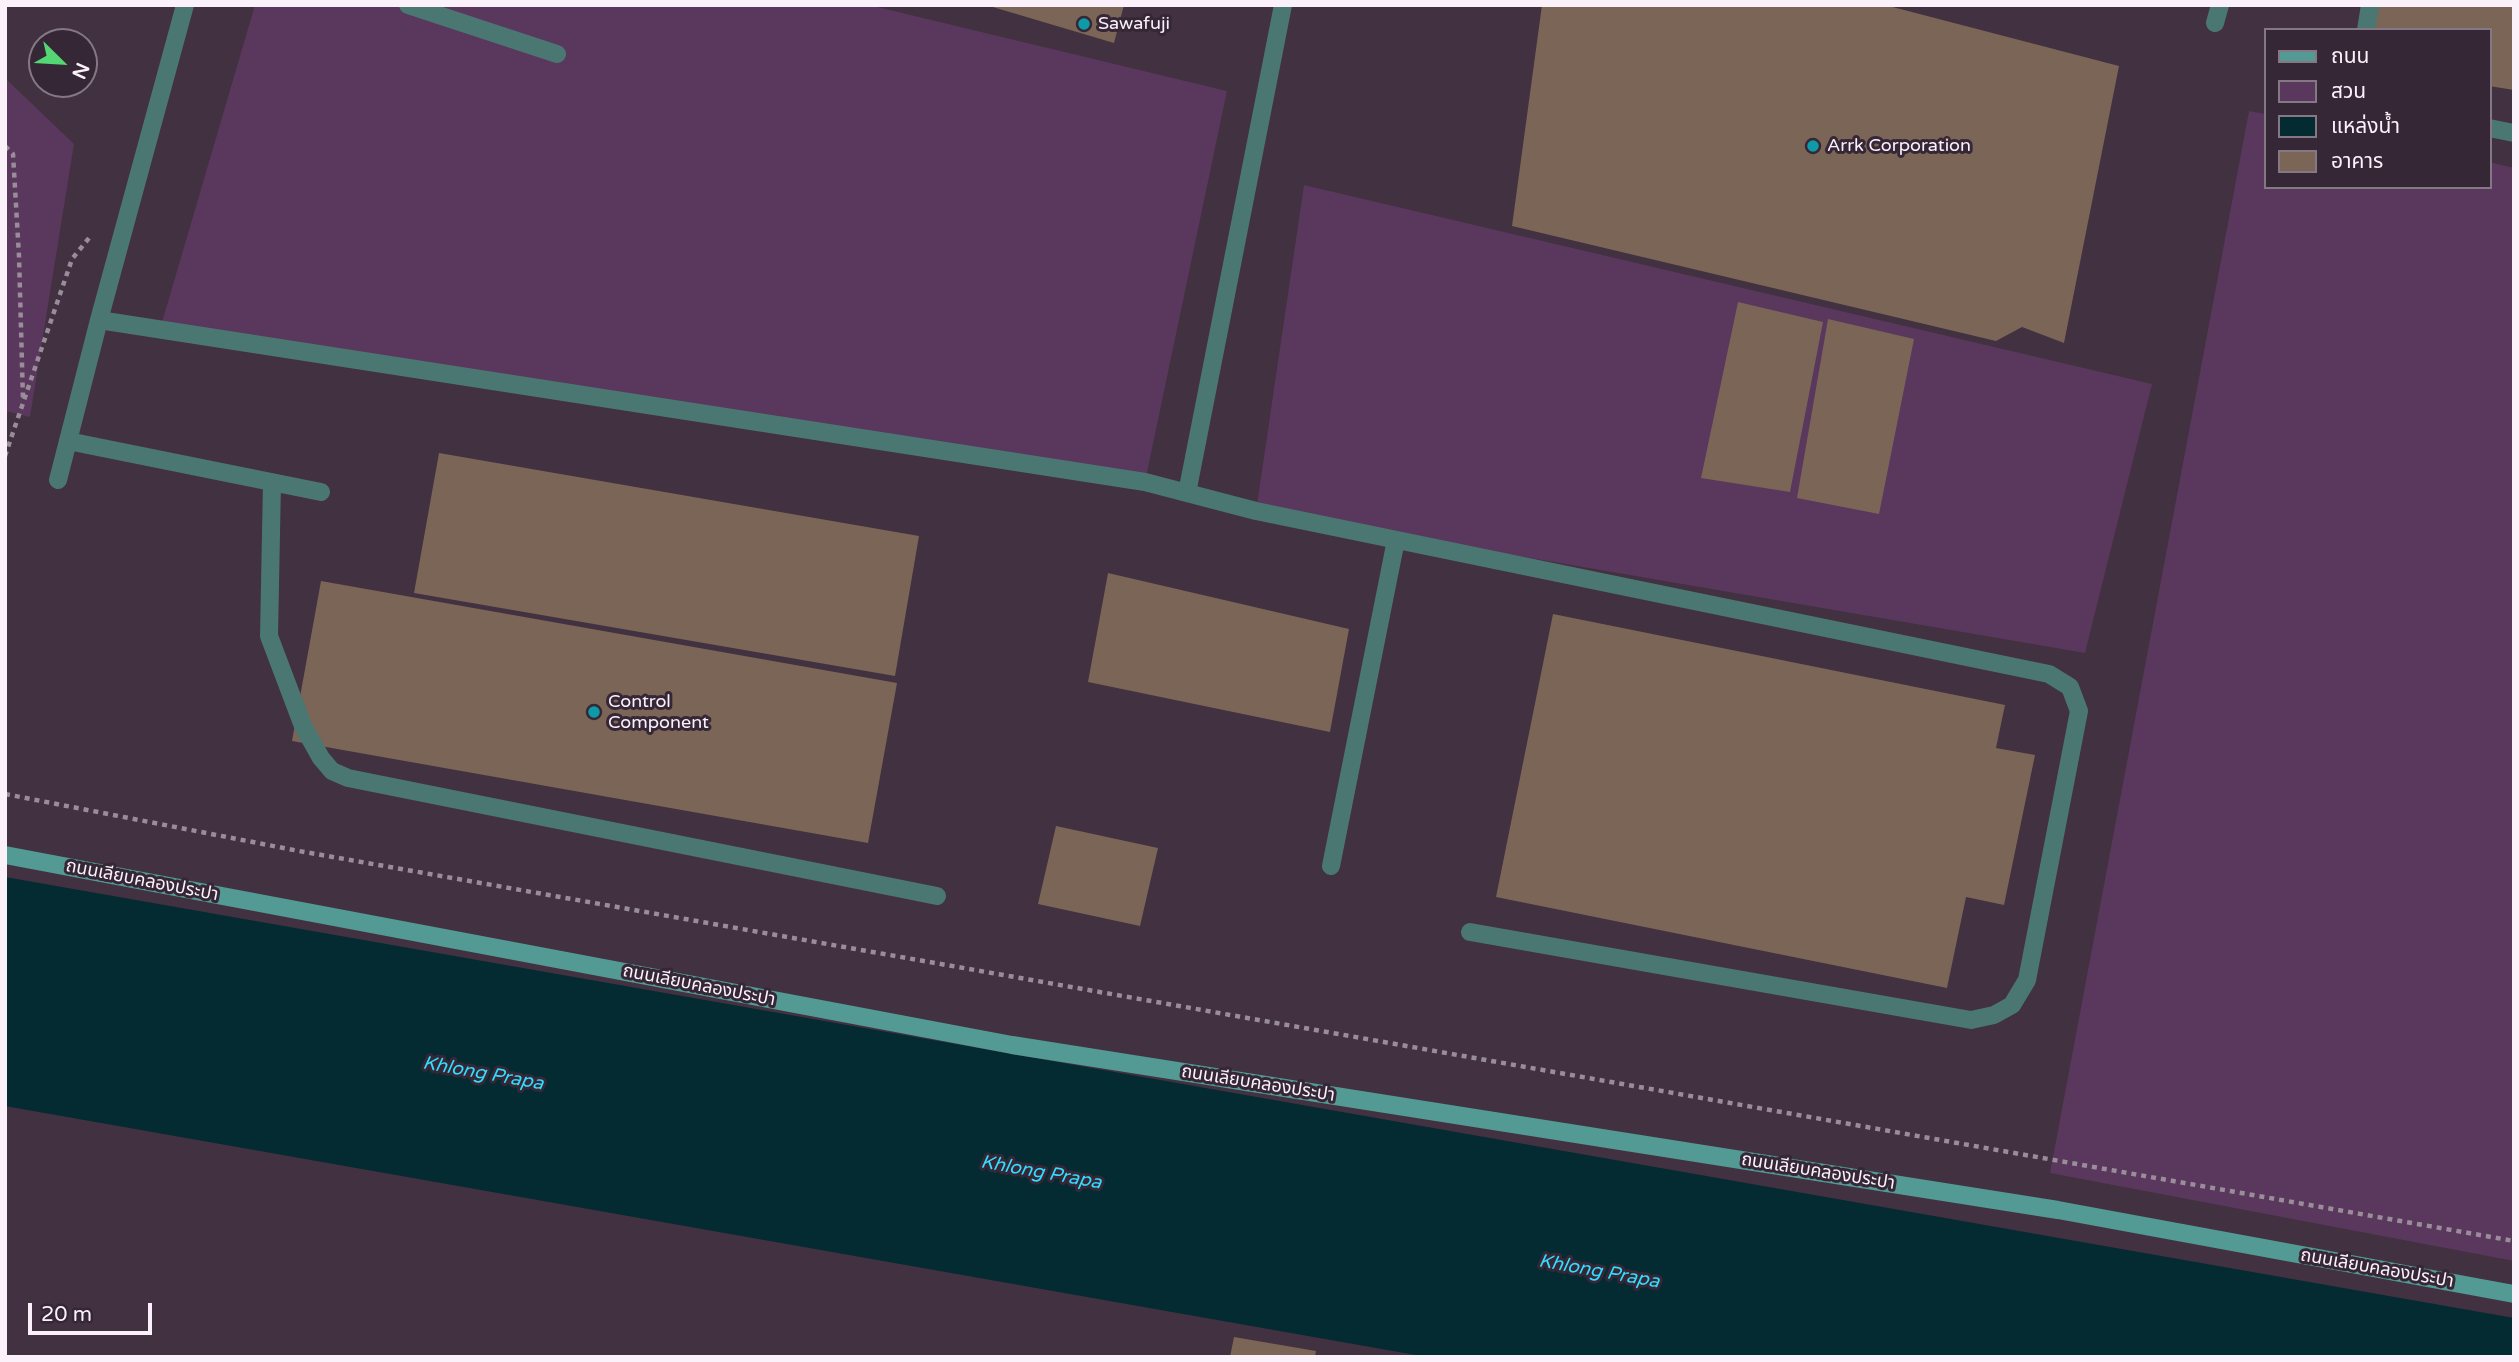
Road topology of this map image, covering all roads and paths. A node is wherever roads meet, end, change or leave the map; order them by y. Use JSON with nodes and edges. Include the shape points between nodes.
{"nodes":[{"id":1,"x":185,"y":5,"type":"edge"},
{"id":2,"x":408,"y":5,"type":"edge"},
{"id":3,"x":1283,"y":5,"type":"edge"},
{"id":4,"x":2220,"y":5,"type":"edge"},
{"id":5,"x":2370,"y":5,"type":"edge"},
{"id":6,"x":2215,"y":23,"type":"dead end"},
{"id":7,"x":2366,"y":28,"type":"edge"},
{"id":8,"x":557,"y":54,"type":"dead end"},
{"id":9,"x":2491,"y":128,"type":"edge"},
{"id":10,"x":2514,"y":133,"type":"edge"},
{"id":11,"x":5,"y":146,"type":"edge"},
{"id":12,"x":130,"y":205,"type":"junction"},
{"id":13,"x":99,"y":320,"type":"junction"},
{"id":14,"x":23,"y":405,"type":"junction"},
{"id":15,"x":68,"y":441,"type":"junction"},
{"id":16,"x":5,"y":456,"type":"edge"},
{"id":17,"x":58,"y":480,"type":"dead end"},
{"id":18,"x":272,"y":482,"type":"junction"},
{"id":19,"x":321,"y":492,"type":"dead end"},
{"id":20,"x":1187,"y":493,"type":"junction"},
{"id":21,"x":1396,"y":540,"type":"junction"},
{"id":22,"x":5,"y":794,"type":"edge"},
{"id":23,"x":5,"y":855,"type":"edge"},
{"id":24,"x":1331,"y":866,"type":"dead end"},
{"id":25,"x":937,"y":896,"type":"dead end"},
{"id":26,"x":1471,"y":932,"type":"dead end"},
{"id":27,"x":2514,"y":1241,"type":"edge"},
{"id":28,"x":2514,"y":1294,"type":"edge"}],
"edges":[{"from":1,"to":12,"type":"street"},
{"from":2,"to":8,"type":"street"},
{"from":3,"to":20,"type":"street"},
{"from":4,"to":6,"type":"street"},
{"from":5,"to":7,"type":"street"},
{"from":9,"to":10,"type":"street"},
{"from":11,"to":14,"type":"path","via":[[13,154],[14,166]]},
{"from":12,"to":13,"type":"street"},
{"from":12,"to":14,"type":"path","via":[[97,228],[72,259]]},
{"from":13,"to":15,"type":"street"},
{"from":13,"to":20,"type":"street","via":[[1145,482]]},
{"from":14,"to":16,"type":"path"},
{"from":15,"to":17,"type":"street"},
{"from":15,"to":18,"type":"street"},
{"from":18,"to":19,"type":"street"},
{"from":18,"to":25,"type":"street","via":[[269,636],[303,726],[332,771],[348,778]]},
{"from":20,"to":21,"type":"street"},
{"from":21,"to":24,"type":"street"},
{"from":21,"to":26,"type":"street","via":[[2049,674],[2070,687],[2079,711],[2027,980],[2012,1005],[1994,1015],[1971,1020]]},
{"from":22,"to":27,"type":"path","via":[[313,853]]},
{"from":23,"to":28,"type":"street","name":"ถนนเลียบคลองประปา","via":[[1012,1045],[2058,1210]]}]}
